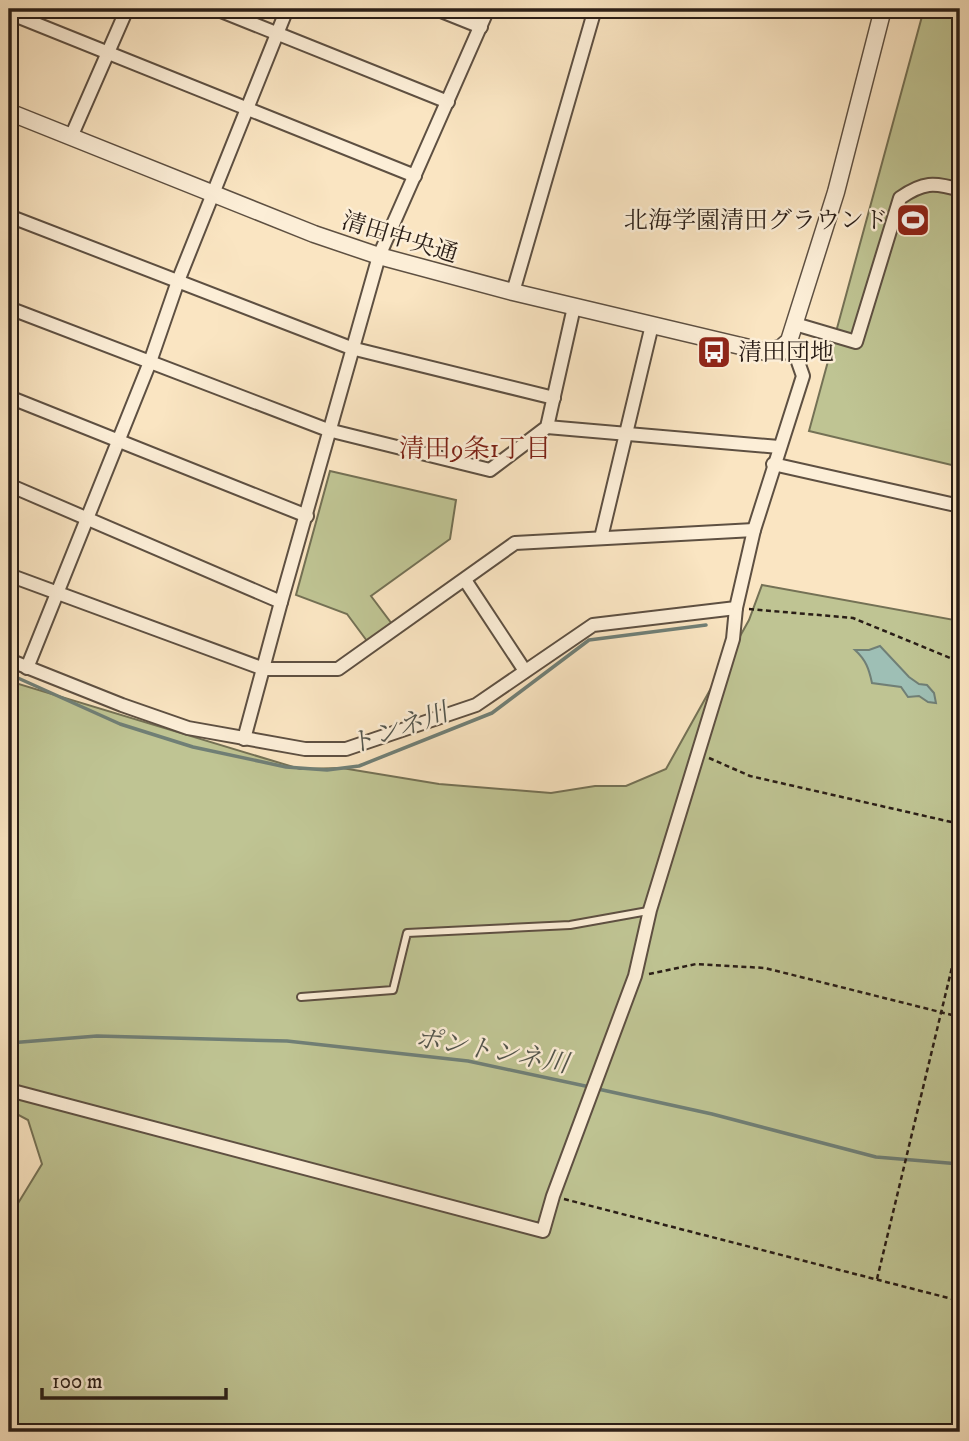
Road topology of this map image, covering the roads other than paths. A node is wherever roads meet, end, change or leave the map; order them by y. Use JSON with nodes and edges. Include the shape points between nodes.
{"nodes":[{"id":1,"x":127,"y":9,"type":"edge"},
{"id":2,"x":216,"y":9,"type":"edge"},
{"id":3,"x":287,"y":9,"type":"edge"},
{"id":4,"x":436,"y":9,"type":"edge"},
{"id":5,"x":488,"y":9,"type":"edge"},
{"id":6,"x":595,"y":9,"type":"edge"},
{"id":7,"x":883,"y":9,"type":"edge"},
{"id":8,"x":9,"y":13,"type":"edge"},
{"id":9,"x":481,"y":27,"type":"junction"},
{"id":10,"x":277,"y":33,"type":"junction"},
{"id":11,"x":107,"y":53,"type":"junction"},
{"id":12,"x":448,"y":102,"type":"junction"},
{"id":13,"x":247,"y":109,"type":"junction"},
{"id":14,"x":9,"y":112,"type":"edge"},
{"id":15,"x":71,"y":136,"type":"junction"},
{"id":16,"x":415,"y":176,"type":"junction"},
{"id":17,"x":960,"y":190,"type":"edge"},
{"id":18,"x":212,"y":193,"type":"junction"},
{"id":19,"x":9,"y":216,"type":"edge"},
{"id":20,"x":379,"y":256,"type":"junction"},
{"id":21,"x":178,"y":281,"type":"junction"},
{"id":22,"x":513,"y":292,"type":"junction"},
{"id":23,"x":9,"y":307,"type":"edge"},
{"id":24,"x":574,"y":307,"type":"junction"},
{"id":25,"x":795,"y":324,"type":"junction"},
{"id":26,"x":652,"y":325,"type":"junction"},
{"id":27,"x":785,"y":344,"type":"junction"},
{"id":28,"x":351,"y":348,"type":"junction"},
{"id":29,"x":150,"y":362,"type":"junction"},
{"id":30,"x":9,"y":397,"type":"edge"},
{"id":31,"x":554,"y":398,"type":"junction"},
{"id":32,"x":547,"y":427,"type":"junction"},
{"id":33,"x":328,"y":430,"type":"junction"},
{"id":34,"x":625,"y":435,"type":"junction"},
{"id":35,"x":118,"y":441,"type":"junction"},
{"id":36,"x":779,"y":447,"type":"junction"},
{"id":37,"x":773,"y":464,"type":"junction"},
{"id":38,"x":9,"y":485,"type":"edge"},
{"id":39,"x":960,"y":506,"type":"edge"},
{"id":40,"x":306,"y":516,"type":"junction"},
{"id":41,"x":87,"y":520,"type":"junction"},
{"id":42,"x":754,"y":530,"type":"junction"},
{"id":43,"x":601,"y":538,"type":"junction"},
{"id":44,"x":9,"y":575,"type":"edge"},
{"id":45,"x":465,"y":580,"type":"junction"},
{"id":46,"x":56,"y":593,"type":"junction"},
{"id":47,"x":281,"y":602,"type":"junction"},
{"id":48,"x":736,"y":608,"type":"junction"},
{"id":49,"x":9,"y":660,"type":"edge"},
{"id":50,"x":27,"y":668,"type":"junction"},
{"id":51,"x":264,"y":669,"type":"junction"},
{"id":52,"x":525,"y":671,"type":"junction"},
{"id":53,"x":244,"y":739,"type":"junction"},
{"id":54,"x":650,"y":910,"type":"junction"},
{"id":55,"x":301,"y":997,"type":"dead end"},
{"id":56,"x":9,"y":1090,"type":"edge"}],
"edges":[{"from":1,"to":11,"type":"street"},
{"from":2,"to":10,"type":"street"},
{"from":3,"to":10,"type":"street"},
{"from":4,"to":9,"type":"street"},
{"from":5,"to":9,"type":"street"},
{"from":6,"to":22,"type":"street"},
{"from":7,"to":25,"type":"street","via":[[836,192]]},
{"from":8,"to":11,"type":"street"},
{"from":9,"to":12,"type":"street"},
{"from":10,"to":12,"type":"street"},
{"from":10,"to":13,"type":"street"},
{"from":11,"to":13,"type":"street"},
{"from":11,"to":15,"type":"street"},
{"from":12,"to":16,"type":"street"},
{"from":13,"to":16,"type":"street"},
{"from":13,"to":18,"type":"street"},
{"from":14,"to":15,"type":"street","name":"清田中央通"},
{"from":15,"to":18,"type":"street","name":"清田中央通"},
{"from":16,"to":20,"type":"street"},
{"from":17,"to":25,"type":"street","via":[[928,184],[900,198],[856,342]]},
{"from":18,"to":20,"type":"street","name":"清田中央通"},
{"from":18,"to":21,"type":"street"},
{"from":19,"to":21,"type":"street"},
{"from":20,"to":22,"type":"street","name":"清田中央通"},
{"from":20,"to":28,"type":"street"},
{"from":21,"to":28,"type":"street"},
{"from":21,"to":29,"type":"street"},
{"from":22,"to":24,"type":"street","name":"清田中央通"},
{"from":23,"to":29,"type":"street"},
{"from":24,"to":26,"type":"street","name":"清田中央通"},
{"from":24,"to":31,"type":"street"},
{"from":25,"to":27,"type":"street"},
{"from":26,"to":27,"type":"street","name":"清田中央通","via":[[766,352]]},
{"from":26,"to":34,"type":"street"},
{"from":27,"to":36,"type":"street","via":[[803,376]]},
{"from":28,"to":31,"type":"street"},
{"from":28,"to":33,"type":"street"},
{"from":29,"to":33,"type":"street"},
{"from":29,"to":35,"type":"street"},
{"from":30,"to":35,"type":"street"},
{"from":31,"to":32,"type":"street"},
{"from":32,"to":33,"type":"street","via":[[490,470]]},
{"from":32,"to":34,"type":"street"},
{"from":33,"to":40,"type":"street"},
{"from":34,"to":36,"type":"street"},
{"from":34,"to":43,"type":"street"},
{"from":35,"to":40,"type":"street"},
{"from":35,"to":41,"type":"street"},
{"from":36,"to":37,"type":"street"},
{"from":37,"to":39,"type":"street"},
{"from":37,"to":42,"type":"street"},
{"from":38,"to":41,"type":"street"},
{"from":40,"to":47,"type":"street"},
{"from":41,"to":46,"type":"street"},
{"from":41,"to":47,"type":"street"},
{"from":42,"to":43,"type":"street"},
{"from":42,"to":48,"type":"street"},
{"from":43,"to":45,"type":"street","via":[[515,543]]},
{"from":44,"to":46,"type":"street"},
{"from":45,"to":51,"type":"street","via":[[338,669]]},
{"from":45,"to":52,"type":"street"},
{"from":46,"to":50,"type":"street"},
{"from":46,"to":51,"type":"street"},
{"from":47,"to":51,"type":"street"},
{"from":48,"to":52,"type":"street","via":[[593,625]]},
{"from":48,"to":54,"type":"street","via":[[733,639]]},
{"from":49,"to":50,"type":"street"},
{"from":50,"to":53,"type":"street","via":[[188,728]]},
{"from":51,"to":53,"type":"street"},
{"from":52,"to":53,"type":"street","via":[[476,705],[346,749],[305,749]]},
{"from":54,"to":55,"type":"lane","via":[[570,925],[407,933],[393,990]]},
{"from":54,"to":56,"type":"street","via":[[635,976],[543,1231]]}]}
